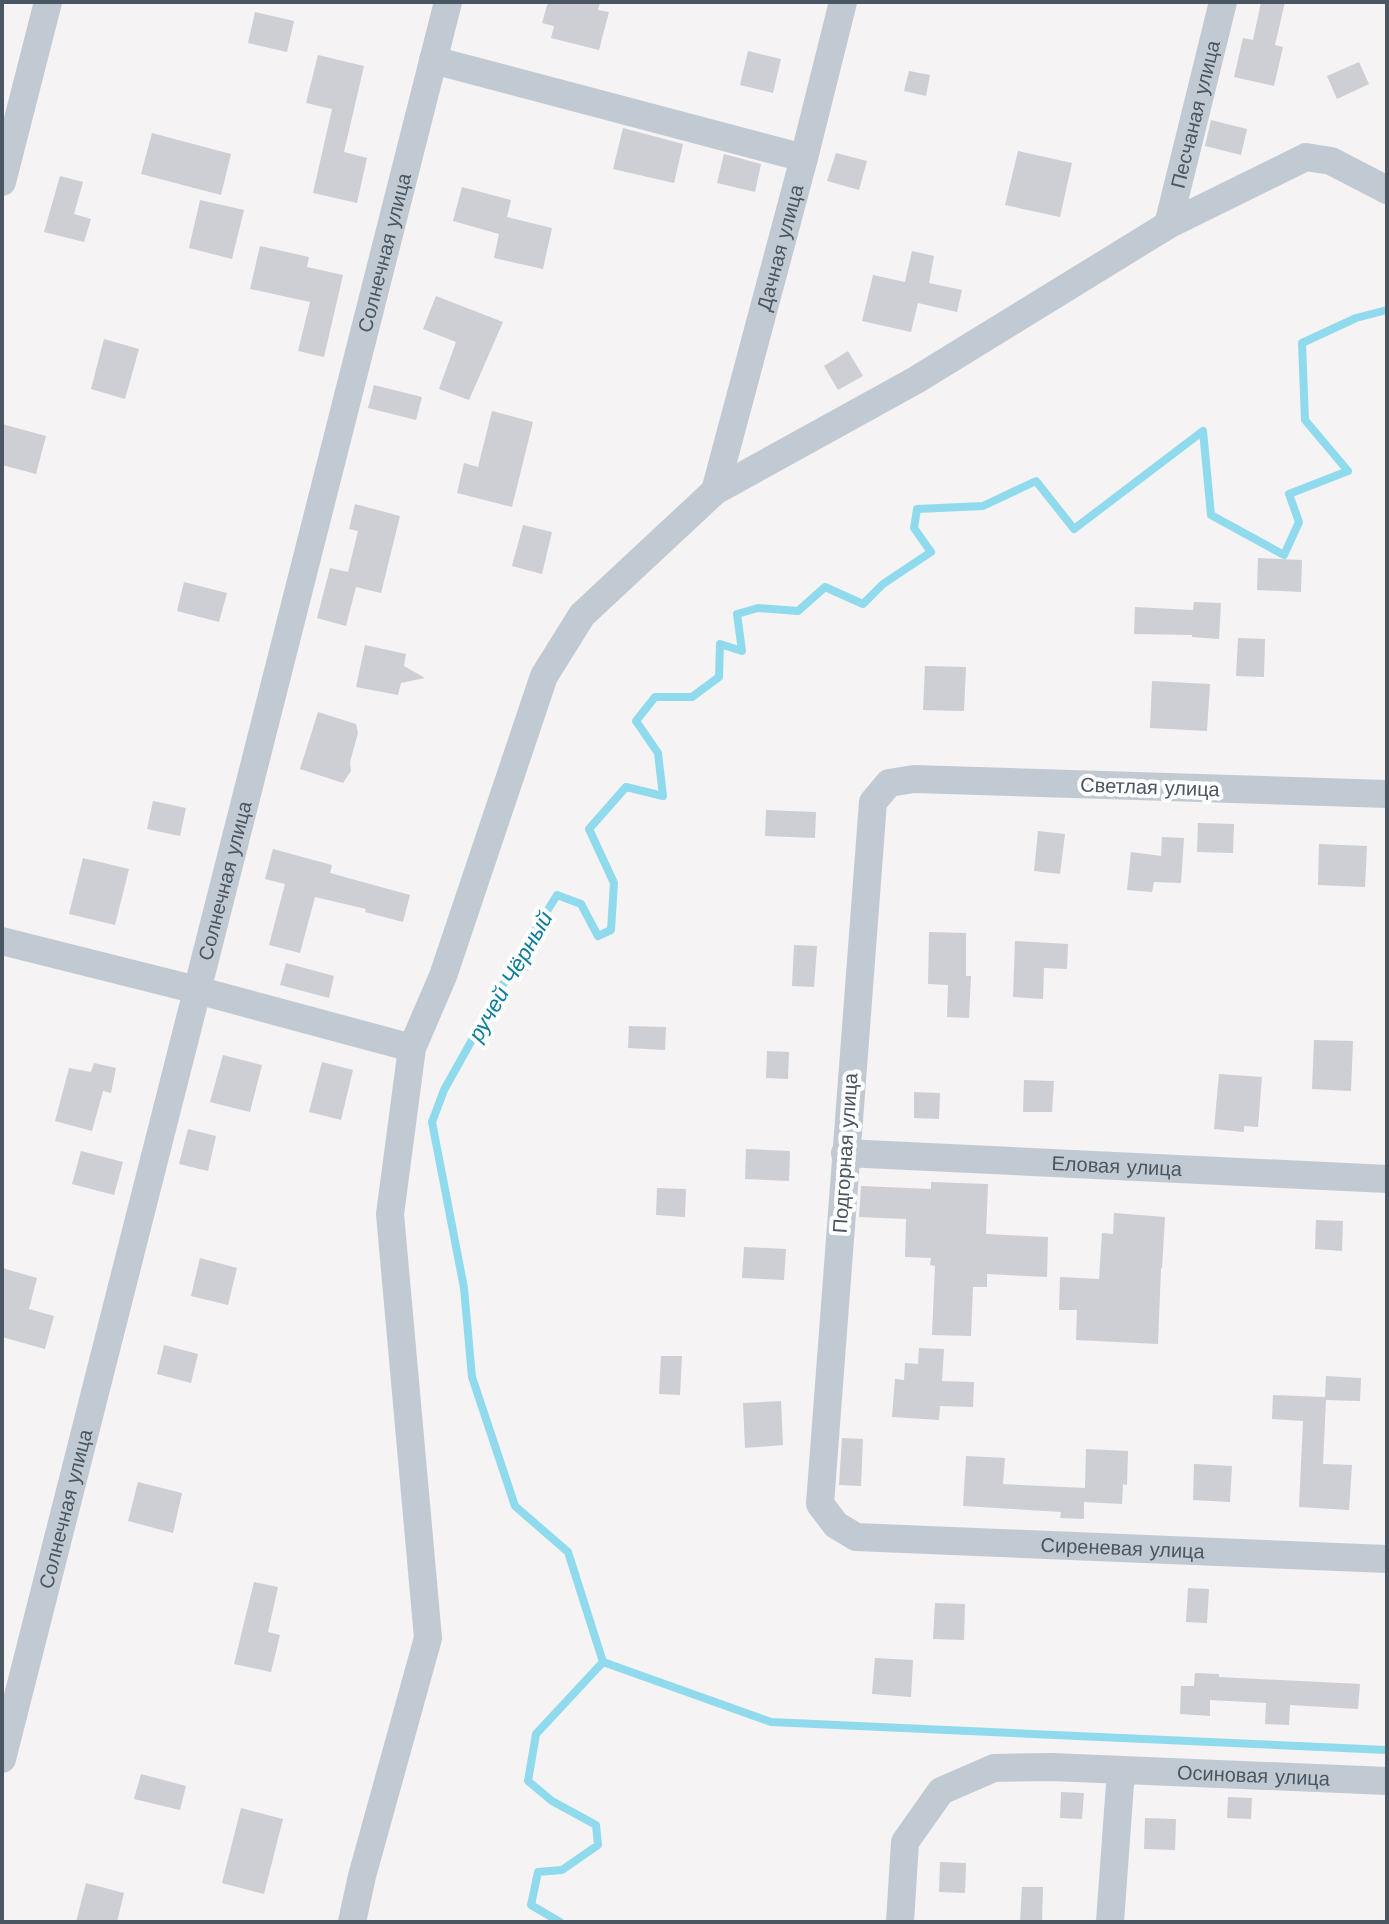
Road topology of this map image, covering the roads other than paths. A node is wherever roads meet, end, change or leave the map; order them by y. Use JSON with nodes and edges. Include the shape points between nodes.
{"nodes":[{"id":1,"x":48,"y":2,"type":"edge"},
{"id":2,"x":448,"y":2,"type":"edge"},
{"id":3,"x":843,"y":2,"type":"edge"},
{"id":4,"x":1223,"y":2,"type":"edge"},
{"id":5,"x":433,"y":60,"type":"junction"},
{"id":6,"x":804,"y":158,"type":"junction"},
{"id":7,"x":2,"y":182,"type":"edge"},
{"id":8,"x":1387,"y":190,"type":"edge"},
{"id":9,"x":1168,"y":225,"type":"junction"},
{"id":10,"x":715,"y":491,"type":"junction"},
{"id":11,"x":914,"y":779,"type":"joint"},
{"id":12,"x":1387,"y":794,"type":"edge"},
{"id":13,"x":2,"y":941,"type":"edge"},
{"id":14,"x":197,"y":990,"type":"junction"},
{"id":15,"x":412,"y":1048,"type":"junction"},
{"id":16,"x":845,"y":1153,"type":"junction"},
{"id":17,"x":1387,"y":1179,"type":"edge"},
{"id":18,"x":856,"y":1537,"type":"joint"},
{"id":19,"x":1387,"y":1559,"type":"edge"},
{"id":20,"x":2,"y":1759,"type":"edge"},
{"id":21,"x":1121,"y":1770,"type":"junction"},
{"id":22,"x":1387,"y":1781,"type":"edge"},
{"id":23,"x":352,"y":1922,"type":"edge"},
{"id":24,"x":900,"y":1922,"type":"edge"},
{"id":25,"x":1110,"y":1922,"type":"edge"}],
"edges":[{"from":1,"to":7,"type":"street"},
{"from":2,"to":5,"type":"street","name":"Солнечная улица"},
{"from":3,"to":6,"type":"street","name":"Дачная улица"},
{"from":4,"to":9,"type":"street","name":"Песчаная улица"},
{"from":5,"to":6,"type":"street"},
{"from":5,"to":14,"type":"street","name":"Солнечная улица"},
{"from":6,"to":10,"type":"street","name":"Дачная улица"},
{"from":8,"to":9,"type":"street","via":[[1331,161],[1306,157]]},
{"from":9,"to":10,"type":"street","via":[[916,380]]},
{"from":10,"to":15,"type":"street","via":[[582,615],[544,676],[443,976]]},
{"from":11,"to":12,"type":"street","name":"Светлая улица"},
{"from":11,"to":16,"type":"street","name":"Подгорная улица","via":[[889,783],[873,802]]},
{"from":13,"to":14,"type":"street"},
{"from":14,"to":15,"type":"street"},
{"from":14,"to":20,"type":"street","name":"Солнечная улица"},
{"from":15,"to":23,"type":"street","via":[[390,1214],[428,1638]]},
{"from":16,"to":17,"type":"street","name":"Еловая улица"},
{"from":16,"to":18,"type":"street","name":"Подгорная улица","via":[[820,1504],[836,1525]]},
{"from":18,"to":19,"type":"street","name":"Сиреневая улица"},
{"from":21,"to":22,"type":"street","name":"Осиновая улица"},
{"from":21,"to":24,"type":"street","name":"Осиновая улица","via":[[994,1768],[941,1791],[905,1842]]},
{"from":21,"to":25,"type":"street"}]}
